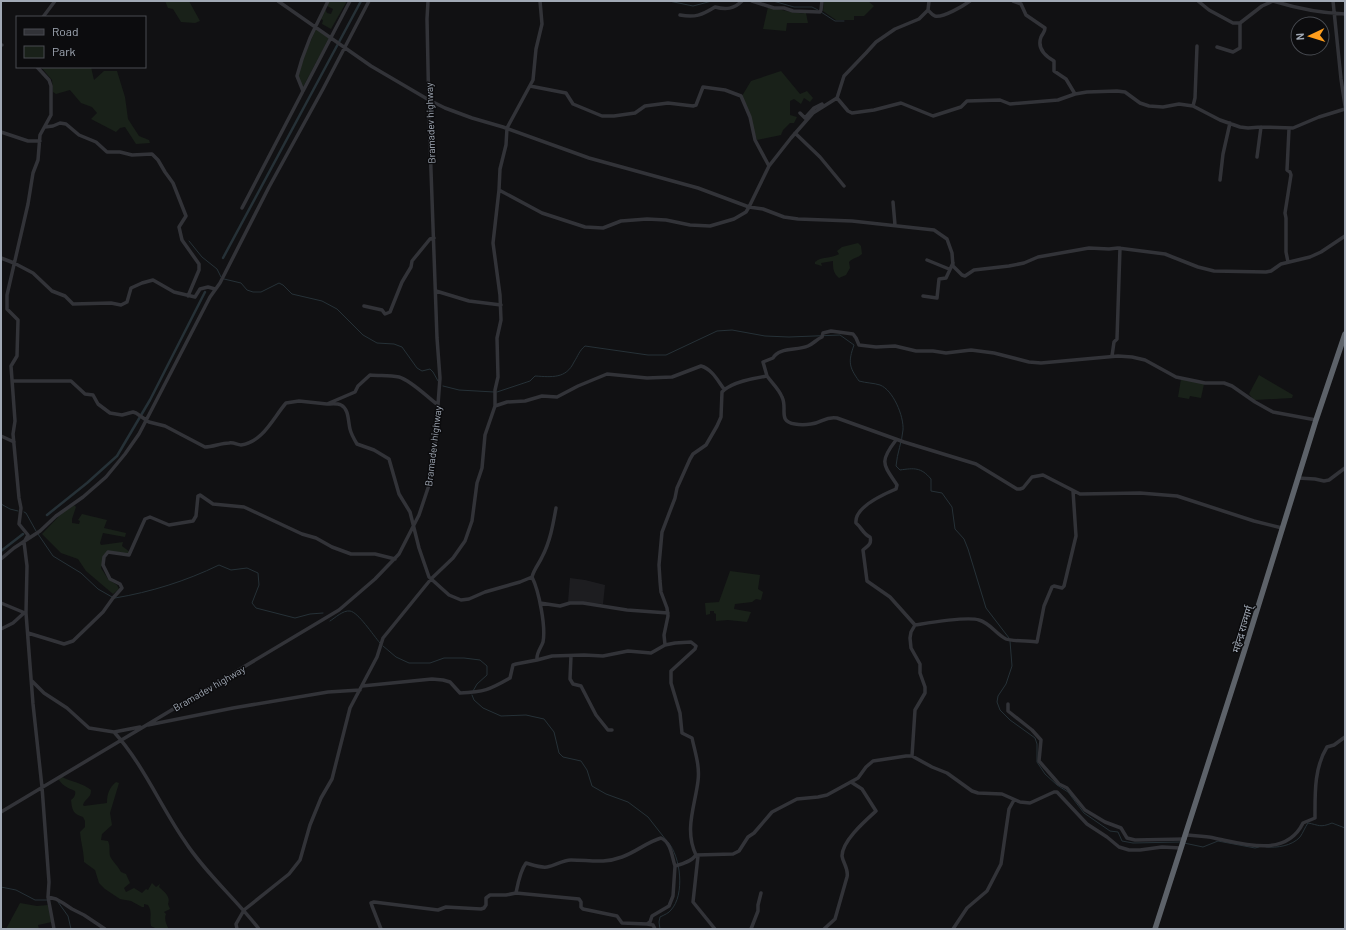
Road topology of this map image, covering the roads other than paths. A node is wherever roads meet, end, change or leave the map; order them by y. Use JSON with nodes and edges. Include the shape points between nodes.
{"nodes":[{"id":1,"x":55,"y":1,"type":"edge"},
{"id":2,"x":278,"y":1,"type":"edge"},
{"id":3,"x":328,"y":1,"type":"edge"},
{"id":4,"x":350,"y":1,"type":"edge"},
{"id":5,"x":369,"y":1,"type":"edge"},
{"id":6,"x":428,"y":1,"type":"edge"},
{"id":7,"x":540,"y":1,"type":"edge"},
{"id":8,"x":742,"y":1,"type":"edge"},
{"id":9,"x":752,"y":1,"type":"edge"},
{"id":10,"x":822,"y":1,"type":"edge"},
{"id":11,"x":929,"y":1,"type":"edge"},
{"id":12,"x":970,"y":1,"type":"edge"},
{"id":13,"x":1013,"y":1,"type":"edge"},
{"id":14,"x":1198,"y":1,"type":"edge"},
{"id":15,"x":1333,"y":1,"type":"edge"},
{"id":16,"x":1286,"y":3,"type":"edge"},
{"id":17,"x":928,"y":10,"type":"junction"},
{"id":18,"x":1334,"y":13,"type":"junction"},
{"id":19,"x":1345,"y":14,"type":"edge"},
{"id":20,"x":680,"y":15,"type":"dead end"},
{"id":21,"x":44,"y":16,"type":"edge"},
{"id":22,"x":1240,"y":23,"type":"junction"},
{"id":23,"x":316,"y":27,"type":"junction"},
{"id":24,"x":332,"y":39,"type":"junction"},
{"id":25,"x":343,"y":46,"type":"junction"},
{"id":26,"x":1197,"y":46,"type":"dead end"},
{"id":27,"x":1217,"y":47,"type":"dead end"},
{"id":28,"x":38,"y":68,"type":"edge"},
{"id":29,"x":530,"y":86,"type":"junction"},
{"id":30,"x":302,"y":91,"type":"junction"},
{"id":31,"x":1075,"y":94,"type":"junction"},
{"id":32,"x":837,"y":98,"type":"junction"},
{"id":33,"x":429,"y":100,"type":"junction"},
{"id":34,"x":829,"y":102,"type":"junction"},
{"id":35,"x":1193,"y":106,"type":"junction"},
{"id":36,"x":1345,"y":108,"type":"edge"},
{"id":37,"x":800,"y":113,"type":"dead end"},
{"id":38,"x":1230,"y":123,"type":"junction"},
{"id":39,"x":45,"y":127,"type":"junction"},
{"id":40,"x":1260,"y":127,"type":"junction"},
{"id":41,"x":507,"y":128,"type":"junction"},
{"id":42,"x":1288,"y":129,"type":"junction"},
{"id":43,"x":1,"y":132,"type":"edge"},
{"id":44,"x":795,"y":133,"type":"junction"},
{"id":45,"x":40,"y":141,"type":"junction"},
{"id":46,"x":1257,"y":157,"type":"dead end"},
{"id":47,"x":769,"y":166,"type":"junction"},
{"id":48,"x":1220,"y":180,"type":"dead end"},
{"id":49,"x":844,"y":186,"type":"dead end"},
{"id":50,"x":499,"y":190,"type":"junction"},
{"id":51,"x":894,"y":202,"type":"dead end"},
{"id":52,"x":749,"y":207,"type":"junction"},
{"id":53,"x":242,"y":208,"type":"dead end"},
{"id":54,"x":895,"y":225,"type":"junction"},
{"id":55,"x":1345,"y":236,"type":"edge"},
{"id":56,"x":434,"y":238,"type":"junction"},
{"id":57,"x":1120,"y":248,"type":"junction"},
{"id":58,"x":1,"y":258,"type":"edge"},
{"id":59,"x":927,"y":260,"type":"dead end"},
{"id":60,"x":1288,"y":262,"type":"junction"},
{"id":61,"x":14,"y":263,"type":"junction"},
{"id":62,"x":953,"y":263,"type":"junction"},
{"id":63,"x":949,"y":268,"type":"junction"},
{"id":64,"x":215,"y":289,"type":"junction"},
{"id":65,"x":436,"y":291,"type":"junction"},
{"id":66,"x":188,"y":296,"type":"junction"},
{"id":67,"x":923,"y":296,"type":"dead end"},
{"id":68,"x":500,"y":305,"type":"junction"},
{"id":69,"x":364,"y":306,"type":"dead end"},
{"id":70,"x":1345,"y":334,"type":"edge"},
{"id":71,"x":1112,"y":356,"type":"junction"},
{"id":72,"x":767,"y":376,"type":"junction"},
{"id":73,"x":13,"y":381,"type":"junction"},
{"id":74,"x":724,"y":389,"type":"junction"},
{"id":75,"x":327,"y":404,"type":"junction"},
{"id":76,"x":438,"y":405,"type":"junction"},
{"id":77,"x":495,"y":406,"type":"junction"},
{"id":78,"x":144,"y":419,"type":"junction"},
{"id":79,"x":1316,"y":420,"type":"junction"},
{"id":80,"x":1,"y":436,"type":"edge"},
{"id":81,"x":896,"y":440,"type":"junction"},
{"id":82,"x":14,"y":442,"type":"junction"},
{"id":83,"x":1345,"y":468,"type":"edge"},
{"id":84,"x":1298,"y":478,"type":"junction"},
{"id":85,"x":1073,"y":491,"type":"junction"},
{"id":86,"x":556,"y":508,"type":"dead end"},
{"id":87,"x":413,"y":528,"type":"junction"},
{"id":88,"x":1282,"y":528,"type":"junction"},
{"id":89,"x":24,"y":542,"type":"junction"},
{"id":90,"x":1,"y":559,"type":"edge"},
{"id":91,"x":395,"y":559,"type":"junction"},
{"id":92,"x":532,"y":577,"type":"junction"},
{"id":93,"x":431,"y":579,"type":"junction"},
{"id":94,"x":1,"y":603,"type":"edge"},
{"id":95,"x":540,"y":603,"type":"junction"},
{"id":96,"x":25,"y":613,"type":"junction"},
{"id":97,"x":668,"y":613,"type":"junction"},
{"id":98,"x":914,"y":625,"type":"junction"},
{"id":99,"x":1,"y":629,"type":"edge"},
{"id":100,"x":28,"y":633,"type":"junction"},
{"id":101,"x":665,"y":645,"type":"junction"},
{"id":102,"x":571,"y":656,"type":"junction"},
{"id":103,"x":536,"y":660,"type":"junction"},
{"id":104,"x":32,"y":680,"type":"junction"},
{"id":105,"x":361,"y":688,"type":"junction"},
{"id":106,"x":1008,"y":704,"type":"dead end"},
{"id":107,"x":144,"y":726,"type":"junction"},
{"id":108,"x":612,"y":730,"type":"dead end"},
{"id":109,"x":114,"y":732,"type":"junction"},
{"id":110,"x":1345,"y":737,"type":"edge"},
{"id":111,"x":121,"y":740,"type":"junction"},
{"id":112,"x":912,"y":756,"type":"junction"},
{"id":113,"x":851,"y":782,"type":"junction"},
{"id":114,"x":42,"y":787,"type":"junction"},
{"id":115,"x":1014,"y":800,"type":"junction"},
{"id":116,"x":1,"y":812,"type":"edge"},
{"id":117,"x":1184,"y":842,"type":"junction"},
{"id":118,"x":697,"y":855,"type":"junction"},
{"id":119,"x":677,"y":866,"type":"junction"},
{"id":120,"x":516,"y":893,"type":"junction"},
{"id":121,"x":761,"y":893,"type":"dead end"},
{"id":122,"x":48,"y":897,"type":"junction"},
{"id":123,"x":244,"y":910,"type":"junction"},
{"id":124,"x":647,"y":924,"type":"junction"},
{"id":125,"x":54,"y":929,"type":"edge"},
{"id":126,"x":105,"y":929,"type":"edge"},
{"id":127,"x":236,"y":929,"type":"edge"},
{"id":128,"x":259,"y":929,"type":"edge"},
{"id":129,"x":381,"y":929,"type":"edge"},
{"id":130,"x":655,"y":929,"type":"edge"},
{"id":131,"x":715,"y":929,"type":"edge"},
{"id":132,"x":751,"y":929,"type":"edge"},
{"id":133,"x":824,"y":929,"type":"edge"},
{"id":134,"x":953,"y":929,"type":"edge"},
{"id":135,"x":1155,"y":929,"type":"edge"}],
"edges":[{"from":1,"to":21,"type":"street"},
{"from":2,"to":23,"type":"street"},
{"from":3,"to":23,"type":"street"},
{"from":4,"to":24,"type":"street"},
{"from":5,"to":25,"type":"street"},
{"from":6,"to":33,"type":"street","name":"Bramadev highway"},
{"from":7,"to":29,"type":"street","via":[[542,24]]},
{"from":8,"to":20,"type":"street","via":[[736,7],[725,10],[715,7],[703,14]]},
{"from":9,"to":10,"type":"street","via":[[799,12],[820,11]]},
{"from":11,"to":17,"type":"street"},
{"from":12,"to":17,"type":"street","via":[[939,16]]},
{"from":13,"to":31,"type":"street","via":[[1021,4],[1026,15],[1045,28],[1040,39],[1040,48],[1046,57],[1054,61],[1054,71],[1066,79]]},
{"from":14,"to":22,"type":"street","via":[[1232,23]]},
{"from":15,"to":18,"type":"street"},
{"from":16,"to":18,"type":"street"},
{"from":16,"to":22,"type":"street","via":[[1273,1]]},
{"from":17,"to":32,"type":"street","via":[[919,19],[895,29],[876,42],[844,76]]},
{"from":18,"to":19,"type":"street"},
{"from":18,"to":36,"type":"street"},
{"from":22,"to":27,"type":"street","via":[[1240,48],[1233,52]]},
{"from":23,"to":24,"type":"street"},
{"from":23,"to":30,"type":"street","via":[[297,76]]},
{"from":24,"to":25,"type":"street"},
{"from":24,"to":30,"type":"street"},
{"from":25,"to":33,"type":"street"},
{"from":25,"to":64,"type":"street"},
{"from":26,"to":35,"type":"street"},
{"from":28,"to":39,"type":"street","via":[[49,80],[50,86],[51,114]]},
{"from":29,"to":41,"type":"street"},
{"from":29,"to":47,"type":"street","via":[[566,93],[573,104],[602,116],[635,113],[645,106],[668,103],[693,106],[696,105],[703,87],[725,90],[741,96],[750,117],[755,140]]},
{"from":30,"to":53,"type":"street"},
{"from":31,"to":32,"type":"street","via":[[1058,100],[1010,104],[1000,100],[967,101],[961,107],[933,116],[901,103],[852,113]]},
{"from":31,"to":35,"type":"street","via":[[1117,91],[1125,92],[1149,106]]},
{"from":32,"to":34,"type":"street"},
{"from":33,"to":41,"type":"street","via":[[472,118]]},
{"from":33,"to":56,"type":"street","name":"Bramadev highway"},
{"from":34,"to":37,"type":"street","via":[[814,108],[805,118]]},
{"from":34,"to":44,"type":"street","via":[[813,113]]},
{"from":35,"to":38,"type":"street"},
{"from":36,"to":42,"type":"street"},
{"from":38,"to":40,"type":"street","via":[[1240,127]]},
{"from":38,"to":48,"type":"street"},
{"from":39,"to":45,"type":"street","via":[[40,135]]},
{"from":39,"to":66,"type":"street","via":[[66,124],[79,135],[96,142],[107,152],[152,154],[158,160],[173,184],[186,216],[179,227],[182,240],[199,264]]},
{"from":40,"to":42,"type":"street"},
{"from":40,"to":46,"type":"street"},
{"from":41,"to":50,"type":"street"},
{"from":41,"to":52,"type":"street","via":[[589,158],[698,188]]},
{"from":42,"to":60,"type":"street","via":[[1287,170],[1291,175],[1285,213]]},
{"from":43,"to":45,"type":"street","via":[[28,141]]},
{"from":44,"to":47,"type":"street"},
{"from":44,"to":49,"type":"street","via":[[823,160]]},
{"from":45,"to":61,"type":"street","via":[[38,160]]},
{"from":47,"to":52,"type":"street"},
{"from":50,"to":52,"type":"street","via":[[542,213],[585,227],[603,228],[621,221],[647,219],[710,226],[734,219],[746,212]]},
{"from":50,"to":68,"type":"street","via":[[493,244]]},
{"from":51,"to":54,"type":"street"},
{"from":52,"to":54,"type":"street","via":[[798,219],[852,220]]},
{"from":54,"to":62,"type":"street","via":[[940,233],[947,239]]},
{"from":55,"to":60,"type":"street","via":[[1321,252]]},
{"from":56,"to":65,"type":"street","name":"Bramadev highway"},
{"from":56,"to":69,"type":"street","via":[[430,239],[412,261],[390,312],[385,314],[382,310]]},
{"from":57,"to":60,"type":"street","via":[[1165,254],[1214,271],[1266,272]]},
{"from":57,"to":62,"type":"street","via":[[1089,248],[1038,257],[1024,263],[974,270],[965,276],[953,266]]},
{"from":57,"to":71,"type":"street","via":[[1117,339],[1114,342]]},
{"from":58,"to":61,"type":"street"},
{"from":59,"to":63,"type":"street"},
{"from":61,"to":66,"type":"street","via":[[33,273],[52,291],[65,296],[73,304],[121,305],[127,302],[131,288],[153,280],[174,292]]},
{"from":61,"to":73,"type":"street","via":[[7,295],[7,309],[18,320],[17,356],[11,366]]},
{"from":62,"to":63,"type":"street"},
{"from":63,"to":67,"type":"street","via":[[946,278],[939,279],[937,298]]},
{"from":64,"to":66,"type":"street","via":[[200,289],[195,298]]},
{"from":64,"to":78,"type":"street"},
{"from":65,"to":68,"type":"street","via":[[469,301]]},
{"from":65,"to":76,"type":"street","name":"Bramadev highway","via":[[440,378]]},
{"from":68,"to":77,"type":"street"},
{"from":70,"to":79,"type":"highway","name":"महेन्द्र राज्मार्ग्"},
{"from":71,"to":72,"type":"street","via":[[1029,362],[971,350],[946,353],[916,351],[895,346],[863,346],[859,345],[853,334],[831,331],[810,345],[782,351],[762,362]]},
{"from":71,"to":79,"type":"street","via":[[1145,360],[1176,377],[1205,383],[1224,383],[1264,408]]},
{"from":72,"to":74,"type":"street"},
{"from":72,"to":81,"type":"street","via":[[782,396],[784,418],[788,422],[809,425],[830,416]]},
{"from":73,"to":78,"type":"street","via":[[71,381],[85,394],[93,395],[98,404],[110,413],[122,415],[133,412]]},
{"from":73,"to":82,"type":"street"},
{"from":74,"to":77,"type":"street","via":[[702,366],[672,377],[647,378],[607,374],[557,398],[542,396]]},
{"from":74,"to":97,"type":"street","via":[[721,417],[706,445],[690,459],[662,532],[660,581]]},
{"from":75,"to":76,"type":"street","via":[[355,392],[370,375],[400,377],[416,386]]},
{"from":75,"to":78,"type":"street","via":[[298,401],[286,403],[263,434],[243,445],[227,443],[205,447],[165,426]]},
{"from":75,"to":87,"type":"street","via":[[339,404],[345,410],[357,444],[389,459],[399,494],[410,512]]},
{"from":76,"to":87,"type":"street","name":"Bramadev highway","via":[[431,479]]},
{"from":77,"to":93,"type":"street","via":[[485,435],[472,521],[465,541],[453,558]]},
{"from":78,"to":89,"type":"street","via":[[139,434],[106,477]]},
{"from":79,"to":84,"type":"highway","name":"महेन्द्र राज्मार्ग्"},
{"from":80,"to":82,"type":"street"},
{"from":81,"to":85,"type":"street","via":[[976,464],[1017,489],[1023,488],[1032,477],[1043,475]]},
{"from":81,"to":98,"type":"street","via":[[884,459],[885,467],[897,485],[896,489],[876,498],[859,512],[855,519],[871,541],[863,550],[867,581],[890,597]]},
{"from":82,"to":89,"type":"street","via":[[21,508],[19,524],[28,535]]},
{"from":83,"to":84,"type":"street","via":[[1324,481]]},
{"from":84,"to":88,"type":"highway","name":"महेन्द्र राज्मार्ग्"},
{"from":85,"to":88,"type":"street","via":[[1088,495],[1140,493],[1178,496]]},
{"from":85,"to":98,"type":"street","via":[[1076,536],[1064,586],[1052,587],[1044,606],[1037,642],[1008,640],[991,626],[977,619]]},
{"from":86,"to":92,"type":"street","via":[[549,541]]},
{"from":87,"to":91,"type":"street","name":"Bramadev highway"},
{"from":87,"to":93,"type":"street","via":[[422,560]]},
{"from":88,"to":117,"type":"highway","name":"महेन्द्र राज्मार्ग्"},
{"from":89,"to":90,"type":"street"},
{"from":89,"to":96,"type":"street","via":[[27,566]]},
{"from":91,"to":100,"type":"street","via":[[375,554],[351,554],[253,510],[213,504],[200,494],[193,521],[169,525],[150,517],[145,519],[130,555],[108,552],[103,565],[110,579],[122,588],[104,612],[73,641],[64,644]]},
{"from":91,"to":107,"type":"street","name":"Bramadev highway","via":[[339,610]]},
{"from":92,"to":93,"type":"street","via":[[461,600],[450,595]]},
{"from":92,"to":95,"type":"street"},
{"from":93,"to":105,"type":"street","via":[[383,638],[378,657]]},
{"from":94,"to":96,"type":"street"},
{"from":95,"to":97,"type":"street","via":[[560,606],[570,602],[583,603]]},
{"from":95,"to":103,"type":"street","via":[[543,635]]},
{"from":96,"to":99,"type":"street"},
{"from":96,"to":100,"type":"street"},
{"from":97,"to":101,"type":"street"},
{"from":98,"to":112,"type":"street","via":[[910,638],[911,648],[920,664],[925,693],[916,710]]},
{"from":100,"to":104,"type":"street"},
{"from":101,"to":102,"type":"street","via":[[652,653],[628,651],[604,656]]},
{"from":101,"to":118,"type":"street","via":[[691,642],[696,646],[693,652],[671,671],[670,678],[680,713],[681,730],[692,738],[699,770],[691,817],[691,842]]},
{"from":102,"to":103,"type":"street","via":[[552,656]]},
{"from":102,"to":108,"type":"street","via":[[570,678],[574,684],[581,686],[596,715],[608,730]]},
{"from":103,"to":105,"type":"street","via":[[513,665],[510,678],[491,689],[478,692],[460,693],[450,682],[432,679]]},
{"from":104,"to":109,"type":"street","via":[[44,693],[67,708],[89,728]]},
{"from":104,"to":114,"type":"street"},
{"from":105,"to":107,"type":"street","via":[[233,708]]},
{"from":105,"to":123,"type":"street","via":[[350,708],[332,779],[320,798],[300,860],[289,874]]},
{"from":106,"to":117,"type":"street","via":[[1008,711],[1041,740],[1039,761],[1085,810],[1121,828],[1127,838]]},
{"from":107,"to":109,"type":"street"},
{"from":107,"to":111,"type":"street","name":"Bramadev highway"},
{"from":109,"to":111,"type":"street"},
{"from":110,"to":117,"type":"street","via":[[1327,747],[1322,756],[1314,791],[1315,818],[1303,823],[1291,839],[1277,845],[1245,845],[1212,838]]},
{"from":111,"to":114,"type":"street","name":"Bramadev highway"},
{"from":111,"to":123,"type":"street","via":[[184,841],[205,869]]},
{"from":112,"to":113,"type":"street","via":[[873,761]]},
{"from":112,"to":115,"type":"street","via":[[947,773],[972,791],[1002,794]]},
{"from":113,"to":118,"type":"street","via":[[822,796],[796,799],[772,812],[734,854]]},
{"from":113,"to":133,"type":"street","via":[[862,789],[876,811],[850,837],[842,850],[842,858],[848,873],[835,919]]},
{"from":114,"to":116,"type":"street","name":"Bramadev highway"},
{"from":114,"to":122,"type":"street"},
{"from":115,"to":117,"type":"street","via":[[1030,803],[1057,792],[1087,824],[1119,847],[1129,850]]},
{"from":115,"to":134,"type":"street","via":[[1009,809],[1002,858],[996,875],[987,891],[967,908]]},
{"from":117,"to":135,"type":"highway","name":"महेन्द्र राज्मार्ग्"},
{"from":118,"to":119,"type":"street"},
{"from":118,"to":131,"type":"street","via":[[693,902]]},
{"from":119,"to":120,"type":"street","via":[[669,846],[661,838],[613,860],[570,860],[548,867],[526,863]]},
{"from":119,"to":124,"type":"street","via":[[669,906],[652,916]]},
{"from":120,"to":124,"type":"street","via":[[579,900],[582,909],[617,916],[622,923]]},
{"from":120,"to":129,"type":"street","via":[[490,895],[486,898],[486,905],[481,909],[446,907],[438,910],[374,902],[371,903]]},
{"from":121,"to":132,"type":"street"},
{"from":122,"to":125,"type":"street"},
{"from":122,"to":126,"type":"street","via":[[63,902]]},
{"from":123,"to":127,"type":"street"},
{"from":123,"to":128,"type":"street"},
{"from":124,"to":130,"type":"street","via":[[653,925]]}]}
